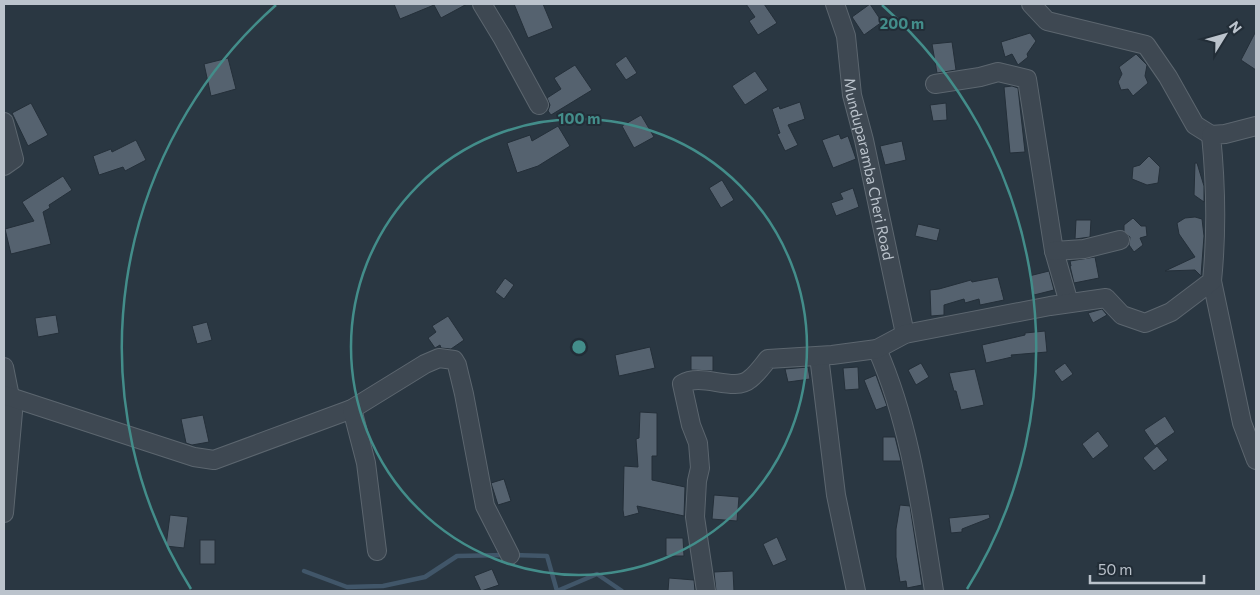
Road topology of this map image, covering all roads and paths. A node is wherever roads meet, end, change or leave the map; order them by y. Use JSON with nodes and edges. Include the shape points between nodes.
{"nodes":[{"id":1,"x":482,"y":4,"type":"edge"},
{"id":2,"x":835,"y":4,"type":"edge"},
{"id":3,"x":1031,"y":4,"type":"edge"},
{"id":4,"x":935,"y":84,"type":"dead end"},
{"id":5,"x":539,"y":105,"type":"dead end"},
{"id":6,"x":4,"y":122,"type":"edge"},
{"id":7,"x":1256,"y":126,"type":"edge"},
{"id":8,"x":1211,"y":135,"type":"junction"},
{"id":9,"x":4,"y":166,"type":"edge"},
{"id":10,"x":1120,"y":240,"type":"dead end"},
{"id":11,"x":1054,"y":251,"type":"junction"},
{"id":12,"x":1212,"y":281,"type":"junction"},
{"id":13,"x":1069,"y":303,"type":"junction"},
{"id":14,"x":905,"y":334,"type":"junction"},
{"id":15,"x":877,"y":349,"type":"junction"},
{"id":16,"x":819,"y":356,"type":"junction"},
{"id":17,"x":4,"y":368,"type":"edge"},
{"id":18,"x":7,"y":395,"type":"edge"},
{"id":19,"x":352,"y":409,"type":"junction"},
{"id":20,"x":1256,"y":460,"type":"edge"},
{"id":21,"x":4,"y":513,"type":"edge"},
{"id":22,"x":377,"y":550,"type":"dead end"},
{"id":23,"x":510,"y":555,"type":"dead end"},
{"id":24,"x":706,"y":591,"type":"edge"},
{"id":25,"x":856,"y":591,"type":"edge"},
{"id":26,"x":934,"y":591,"type":"edge"}],
"edges":[{"from":1,"to":5,"type":"street"},
{"from":2,"to":14,"type":"street","name":"Munduparamba Cheri Road","via":[[846,36],[852,95]]},
{"from":3,"to":8,"type":"street","via":[[1047,21],[1146,45],[1195,125]]},
{"from":4,"to":11,"type":"street","via":[[998,72],[1027,79]]},
{"from":6,"to":9,"type":"street","via":[[14,159]]},
{"from":7,"to":8,"type":"street"},
{"from":8,"to":12,"type":"street","via":[[1216,183]]},
{"from":10,"to":11,"type":"street","via":[[1084,249]]},
{"from":11,"to":13,"type":"street"},
{"from":12,"to":13,"type":"street","via":[[1172,312],[1145,323],[1122,315],[1106,298]]},
{"from":12,"to":20,"type":"street","via":[[1242,423]]},
{"from":13,"to":14,"type":"street"},
{"from":14,"to":15,"type":"street"},
{"from":15,"to":16,"type":"street"},
{"from":15,"to":26,"type":"street","via":[[890,379],[912,461]]},
{"from":16,"to":24,"type":"street","via":[[768,359],[750,380],[740,384],[690,379],[682,384],[698,443],[700,468],[695,517]]},
{"from":16,"to":25,"type":"street","via":[[836,495]]},
{"from":17,"to":18,"type":"street"},
{"from":18,"to":19,"type":"street","via":[[194,457],[214,460]]},
{"from":18,"to":21,"type":"street","via":[[13,412]]},
{"from":19,"to":22,"type":"street","via":[[366,463]]},
{"from":19,"to":23,"type":"street","via":[[425,364],[439,358],[454,360],[464,394],[485,506]]}]}
